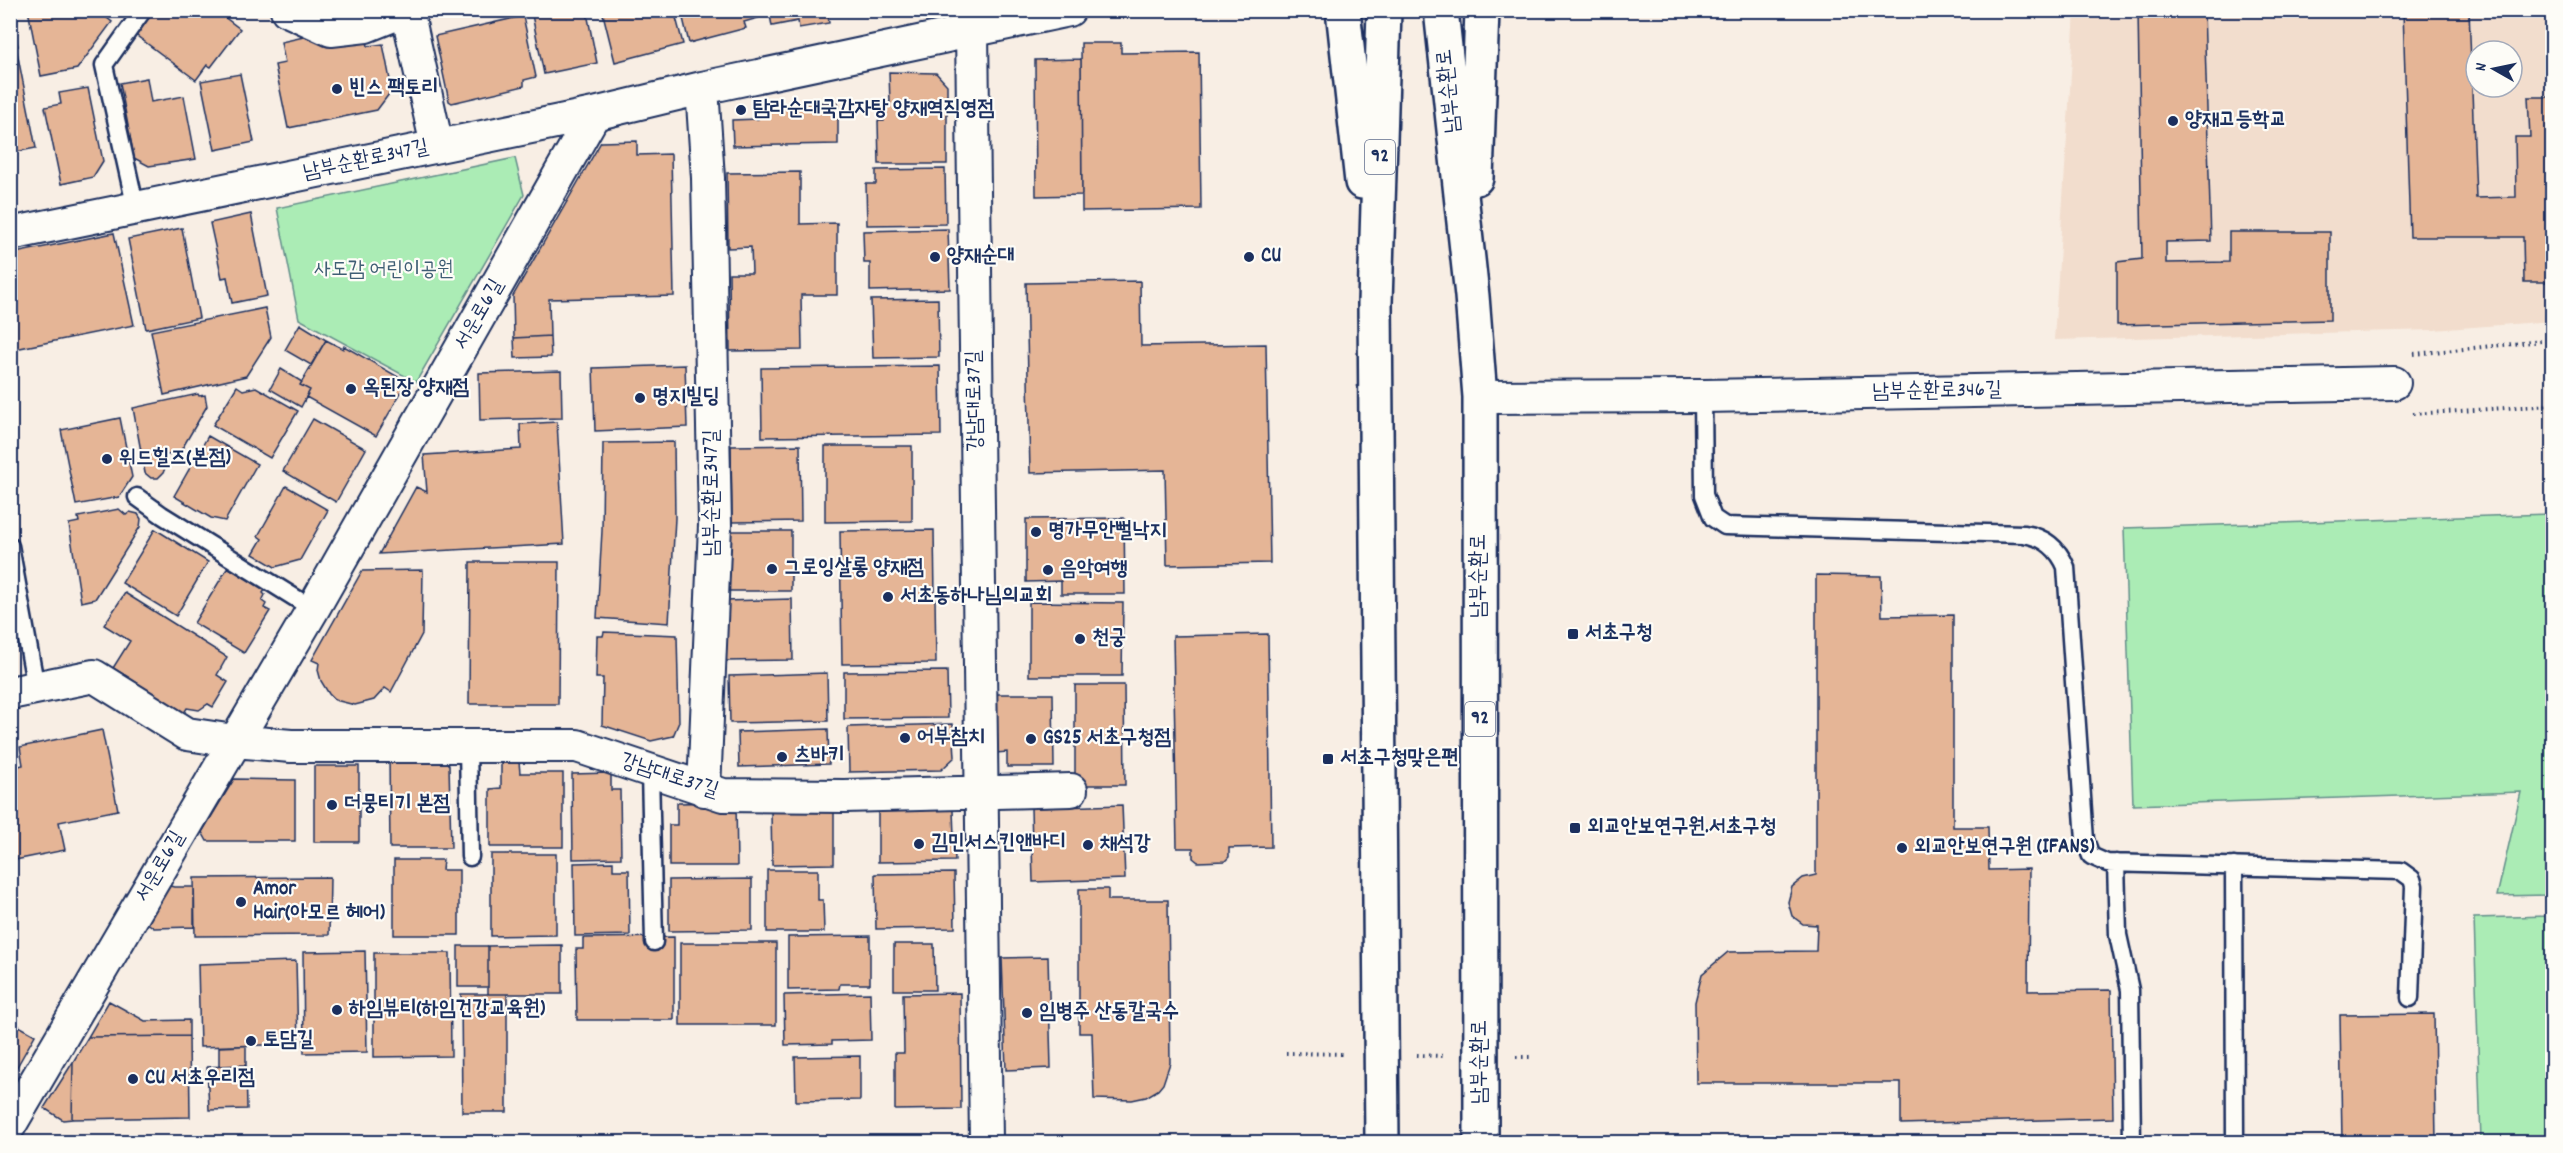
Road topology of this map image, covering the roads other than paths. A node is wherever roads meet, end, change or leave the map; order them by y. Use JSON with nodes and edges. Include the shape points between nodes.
{"nodes":[{"id":1,"x":143,"y":10,"type":"edge"},
{"id":2,"x":287,"y":10,"type":"edge"},
{"id":3,"x":406,"y":10,"type":"edge"},
{"id":4,"x":1069,"y":10,"type":"edge"},
{"id":5,"x":1343,"y":10,"type":"edge"},
{"id":6,"x":1384,"y":10,"type":"edge"},
{"id":7,"x":1441,"y":10,"type":"edge"},
{"id":8,"x":1482,"y":10,"type":"edge"},
{"id":9,"x":975,"y":20,"type":"edge"},
{"id":10,"x":702,"y":88,"type":"junction"},
{"id":11,"x":594,"y":114,"type":"junction"},
{"id":12,"x":437,"y":146,"type":"junction"},
{"id":13,"x":136,"y":209,"type":"junction"},
{"id":14,"x":10,"y":234,"type":"edge"},
{"id":15,"x":1472,"y":296,"type":"junction"},
{"id":16,"x":1375,"y":303,"type":"junction"},
{"id":17,"x":2394,"y":383,"type":"road end"},
{"id":18,"x":1703,"y":396,"type":"junction"},
{"id":19,"x":1480,"y":397,"type":"junction"},
{"id":20,"x":137,"y":496,"type":"dead end"},
{"id":21,"x":10,"y":546,"type":"edge"},
{"id":22,"x":313,"y":609,"type":"junction"},
{"id":23,"x":23,"y":690,"type":"edge"},
{"id":24,"x":234,"y":741,"type":"junction"},
{"id":25,"x":468,"y":746,"type":"junction"},
{"id":26,"x":650,"y":772,"type":"junction"},
{"id":27,"x":704,"y":790,"type":"junction"},
{"id":28,"x":1071,"y":790,"type":"dead end"},
{"id":29,"x":980,"y":792,"type":"junction"},
{"id":30,"x":470,"y":857,"type":"dead end"},
{"id":31,"x":2116,"y":863,"type":"junction"},
{"id":32,"x":2234,"y":866,"type":"junction"},
{"id":33,"x":654,"y":942,"type":"dead end"},
{"id":34,"x":2410,"y":998,"type":"dead end"},
{"id":35,"x":10,"y":1125,"type":"edge"},
{"id":36,"x":986,"y":1143,"type":"edge"},
{"id":37,"x":1382,"y":1143,"type":"edge"},
{"id":38,"x":1481,"y":1143,"type":"edge"},
{"id":39,"x":2132,"y":1143,"type":"edge"},
{"id":40,"x":2235,"y":1143,"type":"edge"}],
"edges":[{"from":1,"to":13,"type":"lane","via":[[104,65]]},
{"from":2,"to":3,"type":"street","via":[[331,30],[366,27]]},
{"from":3,"to":12,"type":"street"},
{"from":4,"to":9,"type":"street","name":"남부순환로347길"},
{"from":5,"to":16,"type":"main road"},
{"from":6,"to":16,"type":"main road","number":"92"},
{"from":7,"to":15,"type":"main road","name":"남부순환로","number":"92"},
{"from":8,"to":15,"type":"main road"},
{"from":9,"to":10,"type":"street","name":"남부순환로347길"},
{"from":9,"to":29,"type":"street","name":"강남대로37길"},
{"from":10,"to":11,"type":"street","name":"남부순환로347길"},
{"from":10,"to":27,"type":"street","name":"남부순환로347길","via":[[708,178],[715,525]]},
{"from":11,"to":12,"type":"street","name":"남부순환로347길"},
{"from":11,"to":22,"type":"street","name":"서운로6길"},
{"from":12,"to":13,"type":"street","name":"남부순환로347길"},
{"from":13,"to":14,"type":"street","name":"남부순환로347길"},
{"from":15,"to":19,"type":"main road","name":"남부순환로","number":"92"},
{"from":16,"to":37,"type":"main road","number":"92"},
{"from":17,"to":18,"type":"street","name":"남부순환로346길"},
{"from":18,"to":19,"type":"street","name":"남부순환로346길"},
{"from":18,"to":31,"type":"lane","via":[[1704,495],[1713,518],[1725,526],[2024,534],[2038,537],[2055,549],[2066,567],[2086,846],[2095,859]]},
{"from":19,"to":38,"type":"main road","name":"남부순환로","number":"92"},
{"from":20,"to":22,"type":"lane"},
{"from":21,"to":23,"type":"lane"},
{"from":22,"to":24,"type":"street","name":"서운로6길"},
{"from":23,"to":24,"type":"street","name":"강남대로37길","via":[[94,676],[187,734]]},
{"from":24,"to":25,"type":"street","name":"강남대로37길","via":[[291,746]]},
{"from":24,"to":35,"type":"street","name":"서운로6길"},
{"from":25,"to":26,"type":"street","name":"강남대로37길","via":[[577,746]]},
{"from":25,"to":30,"type":"lane"},
{"from":26,"to":27,"type":"street","name":"강남대로37길"},
{"from":26,"to":33,"type":"lane"},
{"from":27,"to":29,"type":"street","name":"강남대로37길","via":[[723,795],[844,796]]},
{"from":28,"to":29,"type":"street","name":"강남대로37길"},
{"from":29,"to":36,"type":"street","name":"강남대로37길"},
{"from":31,"to":32,"type":"lane"},
{"from":31,"to":39,"type":"lane","via":[[2118,934],[2131,1000]]},
{"from":32,"to":34,"type":"lane","via":[[2407,874],[2414,886]]},
{"from":32,"to":40,"type":"lane"}]}
